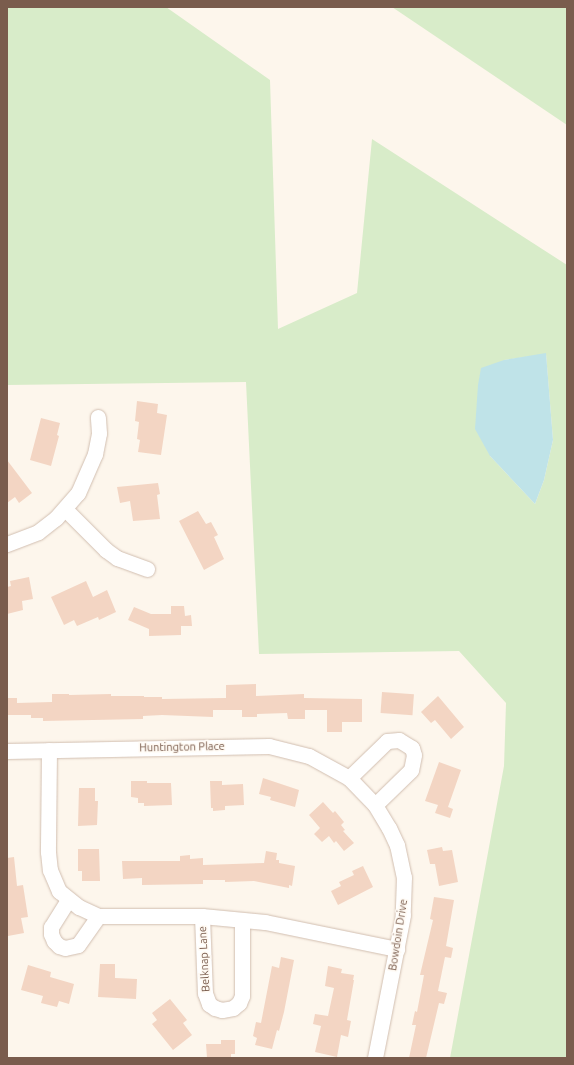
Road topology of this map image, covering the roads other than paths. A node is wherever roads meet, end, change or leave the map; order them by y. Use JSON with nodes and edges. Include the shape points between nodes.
{"nodes":[{"id":1,"x":98,"y":417,"type":"dead end"},
{"id":2,"x":65,"y":509,"type":"junction"},
{"id":3,"x":7,"y":544,"type":"edge"},
{"id":4,"x":147,"y":569,"type":"dead end"},
{"id":5,"x":49,"y":750,"type":"junction"},
{"id":6,"x":7,"y":751,"type":"edge"},
{"id":7,"x":349,"y":778,"type":"junction"},
{"id":8,"x":378,"y":810,"type":"junction"},
{"id":9,"x":68,"y":900,"type":"junction"},
{"id":10,"x":98,"y":916,"type":"junction"},
{"id":11,"x":202,"y":916,"type":"junction"},
{"id":12,"x":242,"y":920,"type":"junction"},
{"id":13,"x":397,"y":949,"type":"junction"},
{"id":14,"x":375,"y":1058,"type":"edge"}],
"edges":[{"from":1,"to":2,"type":"street","via":[[99,433],[95,454],[78,493]]},
{"from":2,"to":3,"type":"street","via":[[38,532]]},
{"from":2,"to":4,"type":"street","via":[[106,550],[117,558]]},
{"from":5,"to":6,"type":"street","name":"Huntington Place"},
{"from":5,"to":7,"type":"street","name":"Huntington Place","via":[[269,746],[309,756]]},
{"from":5,"to":9,"type":"street","name":"Belknap Lane","via":[[50,870],[60,891]]},
{"from":7,"to":8,"type":"street","name":"Huntington Place"},
{"from":7,"to":8,"type":"street","via":[[388,741],[400,740],[412,748],[414,755],[411,770]]},
{"from":8,"to":13,"type":"street","name":"Bowdoin Drive","via":[[397,845],[404,877],[405,899]]},
{"from":9,"to":10,"type":"street","name":"Belknap Lane","via":[[78,908]]},
{"from":9,"to":10,"type":"street","via":[[51,927],[51,934],[59,946],[66,948],[78,945]]},
{"from":10,"to":11,"type":"street","name":"Belknap Lane"},
{"from":11,"to":12,"type":"street","name":"Belknap Lane"},
{"from":11,"to":12,"type":"street","name":"Belknap Lane","via":[[205,993],[210,1004],[222,1010],[233,1008],[242,996]]},
{"from":12,"to":13,"type":"street","name":"Belknap Lane","via":[[265,922]]},
{"from":13,"to":14,"type":"street","name":"Bowdoin Drive"}]}
